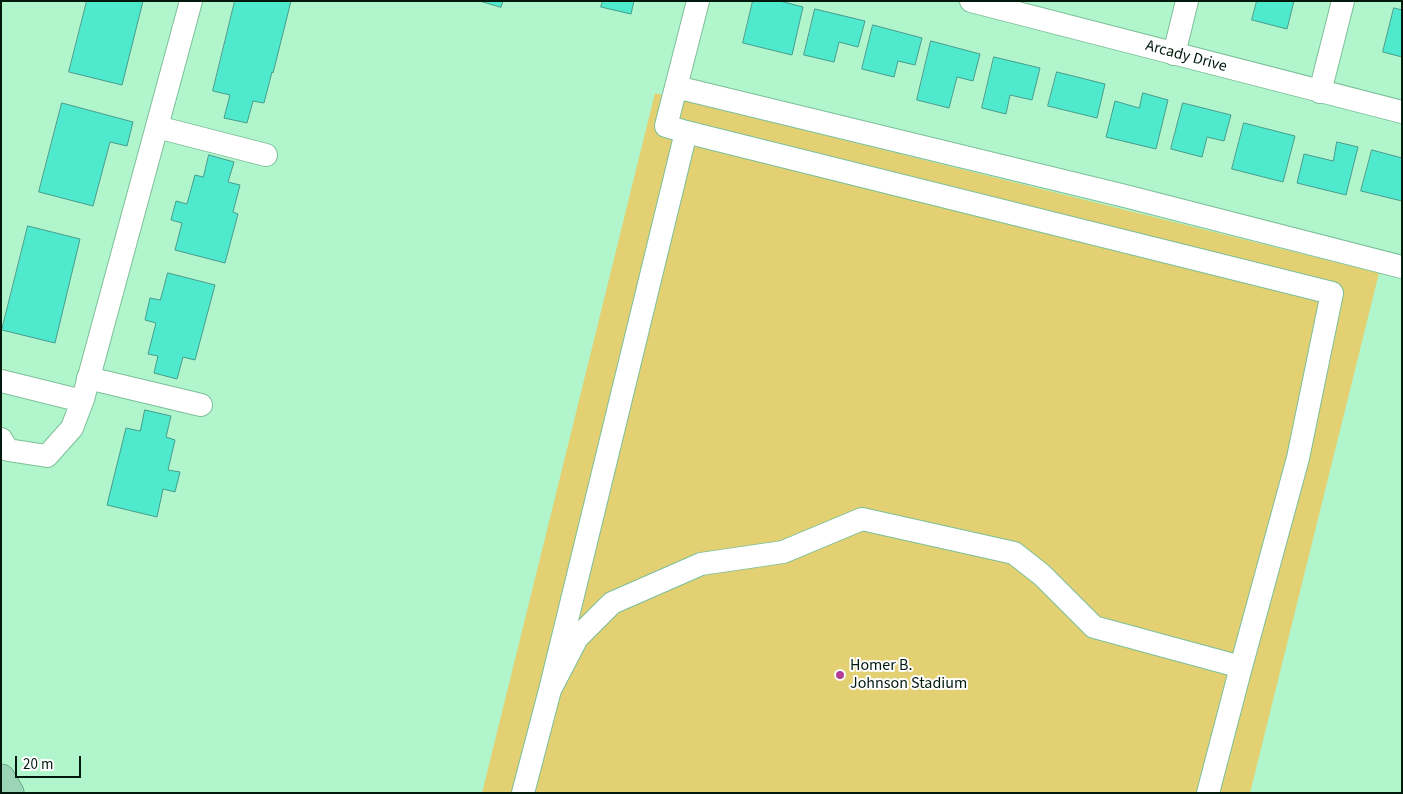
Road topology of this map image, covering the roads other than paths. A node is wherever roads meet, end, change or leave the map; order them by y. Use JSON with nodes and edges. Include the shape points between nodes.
{"nodes":[{"id":1,"x":191,"y":1,"type":"edge"},
{"id":2,"x":698,"y":1,"type":"edge"},
{"id":3,"x":971,"y":1,"type":"edge"},
{"id":4,"x":1187,"y":1,"type":"edge"},
{"id":5,"x":1343,"y":1,"type":"edge"},
{"id":6,"x":1022,"y":7,"type":"edge"},
{"id":7,"x":1174,"y":54,"type":"junction"},
{"id":8,"x":1320,"y":92,"type":"junction"},
{"id":9,"x":675,"y":93,"type":"junction"},
{"id":10,"x":1402,"y":112,"type":"edge"},
{"id":11,"x":157,"y":127,"type":"junction"},
{"id":12,"x":686,"y":132,"type":"junction"},
{"id":13,"x":266,"y":154,"type":"dead end"},
{"id":14,"x":1402,"y":267,"type":"edge"},
{"id":15,"x":88,"y":378,"type":"junction"},
{"id":16,"x":1,"y":381,"type":"edge"},
{"id":17,"x":82,"y":401,"type":"junction"},
{"id":18,"x":201,"y":405,"type":"dead end"},
{"id":19,"x":1,"y":439,"type":"edge"},
{"id":20,"x":1241,"y":667,"type":"junction"},
{"id":21,"x":550,"y":690,"type":"junction"},
{"id":22,"x":1,"y":778,"type":"edge"},
{"id":23,"x":10,"y":793,"type":"edge"},
{"id":24,"x":524,"y":793,"type":"edge"},
{"id":25,"x":1208,"y":793,"type":"edge"}],
"edges":[{"from":1,"to":11,"type":"street"},
{"from":2,"to":9,"type":"street"},
{"from":3,"to":6,"type":"street","name":"Arcady Drive"},
{"from":4,"to":7,"type":"street"},
{"from":5,"to":8,"type":"street"},
{"from":6,"to":7,"type":"street","name":"Arcady Drive"},
{"from":7,"to":8,"type":"street","name":"Arcady Drive"},
{"from":8,"to":10,"type":"street","name":"Arcady Drive"},
{"from":9,"to":12,"type":"street","via":[[666,126]]},
{"from":9,"to":14,"type":"street","via":[[1086,186]]},
{"from":11,"to":13,"type":"street"},
{"from":11,"to":15,"type":"street"},
{"from":12,"to":20,"type":"street","via":[[1332,293],[1298,458]]},
{"from":12,"to":21,"type":"street"},
{"from":15,"to":17,"type":"street"},
{"from":15,"to":18,"type":"street"},
{"from":16,"to":17,"type":"street"},
{"from":17,"to":19,"type":"street","via":[[72,428],[47,456],[8,450]]},
{"from":20,"to":21,"type":"street","via":[[1094,627],[1042,575],[1014,553],[862,519],[783,552],[701,564],[612,603],[577,638]]},
{"from":20,"to":25,"type":"street"},
{"from":21,"to":24,"type":"street"},
{"from":22,"to":23,"type":"main road"}]}
